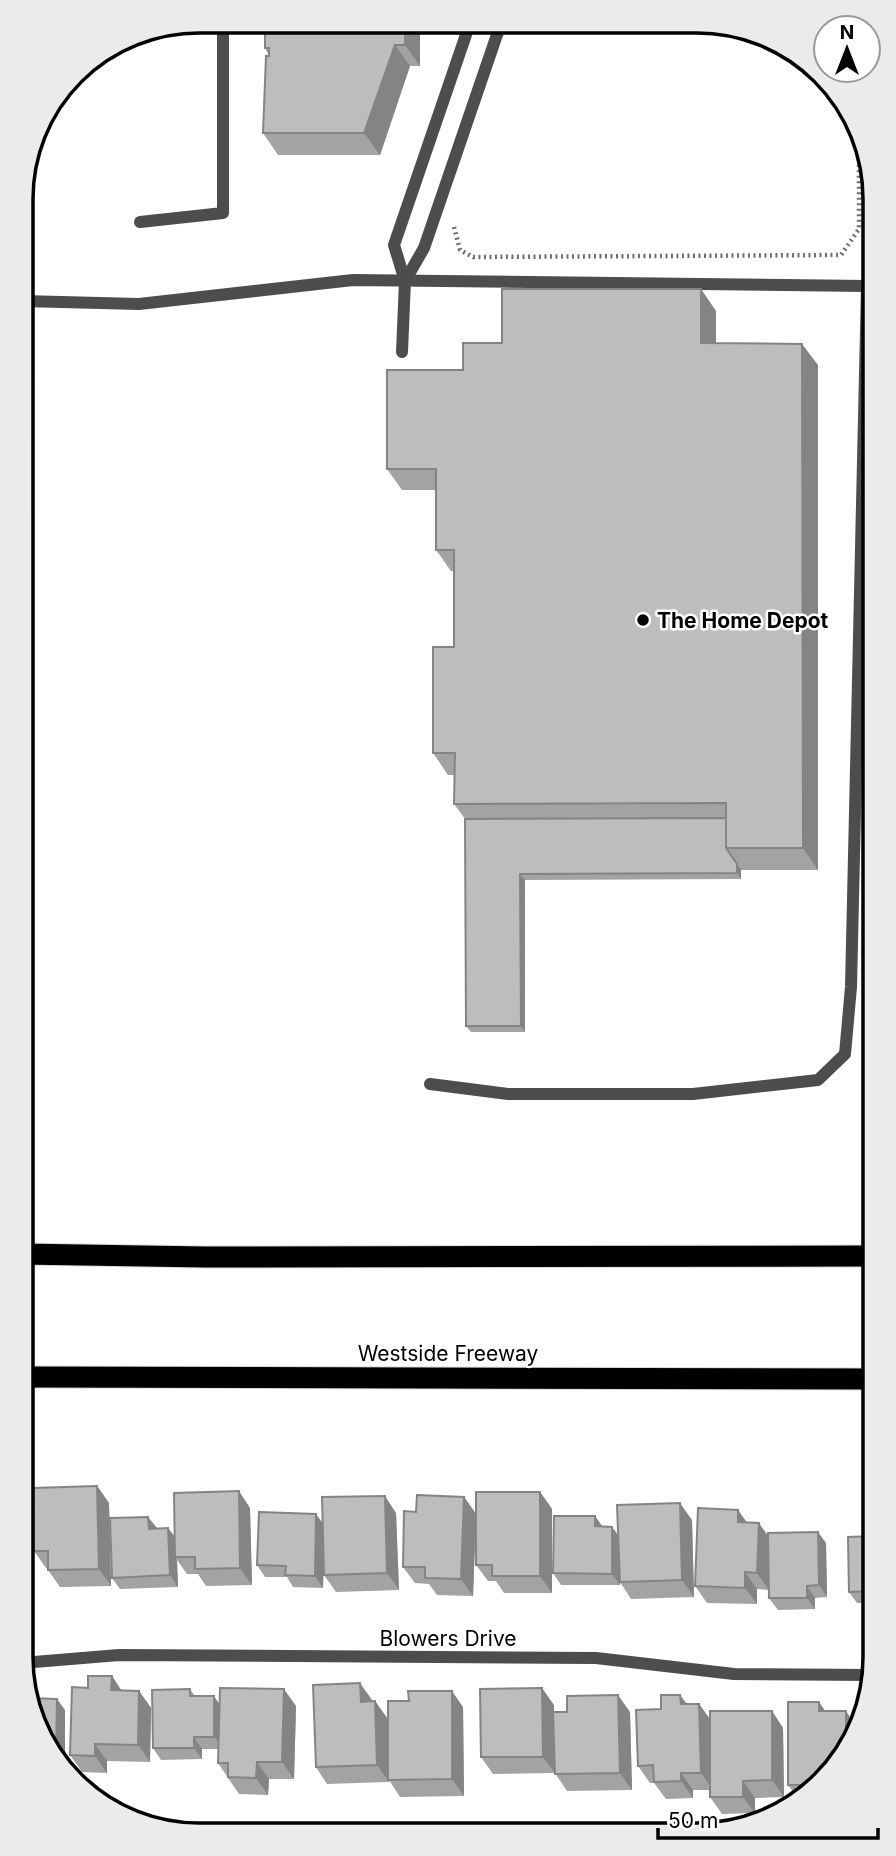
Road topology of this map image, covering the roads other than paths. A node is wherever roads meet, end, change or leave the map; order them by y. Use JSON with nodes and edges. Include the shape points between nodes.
{"nodes":[{"id":1,"x":223,"y":33,"type":"edge"},
{"id":2,"x":467,"y":33,"type":"edge"},
{"id":3,"x":498,"y":33,"type":"edge"},
{"id":4,"x":140,"y":222,"type":"dead end"},
{"id":5,"x":405,"y":281,"type":"junction"},
{"id":6,"x":863,"y":286,"type":"edge"},
{"id":7,"x":34,"y":301,"type":"edge"},
{"id":8,"x":402,"y":352,"type":"dead end"},
{"id":9,"x":863,"y":625,"type":"edge"},
{"id":10,"x":430,"y":1084,"type":"dead end"},
{"id":11,"x":33,"y":1254,"type":"edge"},
{"id":12,"x":862,"y":1256,"type":"edge"},
{"id":13,"x":33,"y":1377,"type":"edge"},
{"id":14,"x":862,"y":1379,"type":"edge"},
{"id":15,"x":33,"y":1662,"type":"edge"},
{"id":16,"x":861,"y":1675,"type":"edge"}],
"edges":[{"from":1,"to":4,"type":"street","via":[[223,213]]},
{"from":2,"to":5,"type":"street","via":[[394,245]]},
{"from":3,"to":5,"type":"street","via":[[424,248]]},
{"from":5,"to":6,"type":"street"},
{"from":5,"to":7,"type":"street","via":[[323,282],[139,304]]},
{"from":5,"to":8,"type":"street"},
{"from":9,"to":10,"type":"street","via":[[845,1054],[818,1080],[693,1094],[508,1094]]},
{"from":11,"to":12,"type":"highway"},
{"from":13,"to":14,"type":"highway","name":"Westside Freeway"},
{"from":15,"to":16,"type":"street","name":"Blowers Drive","via":[[119,1655],[596,1658],[734,1674]]}]}
